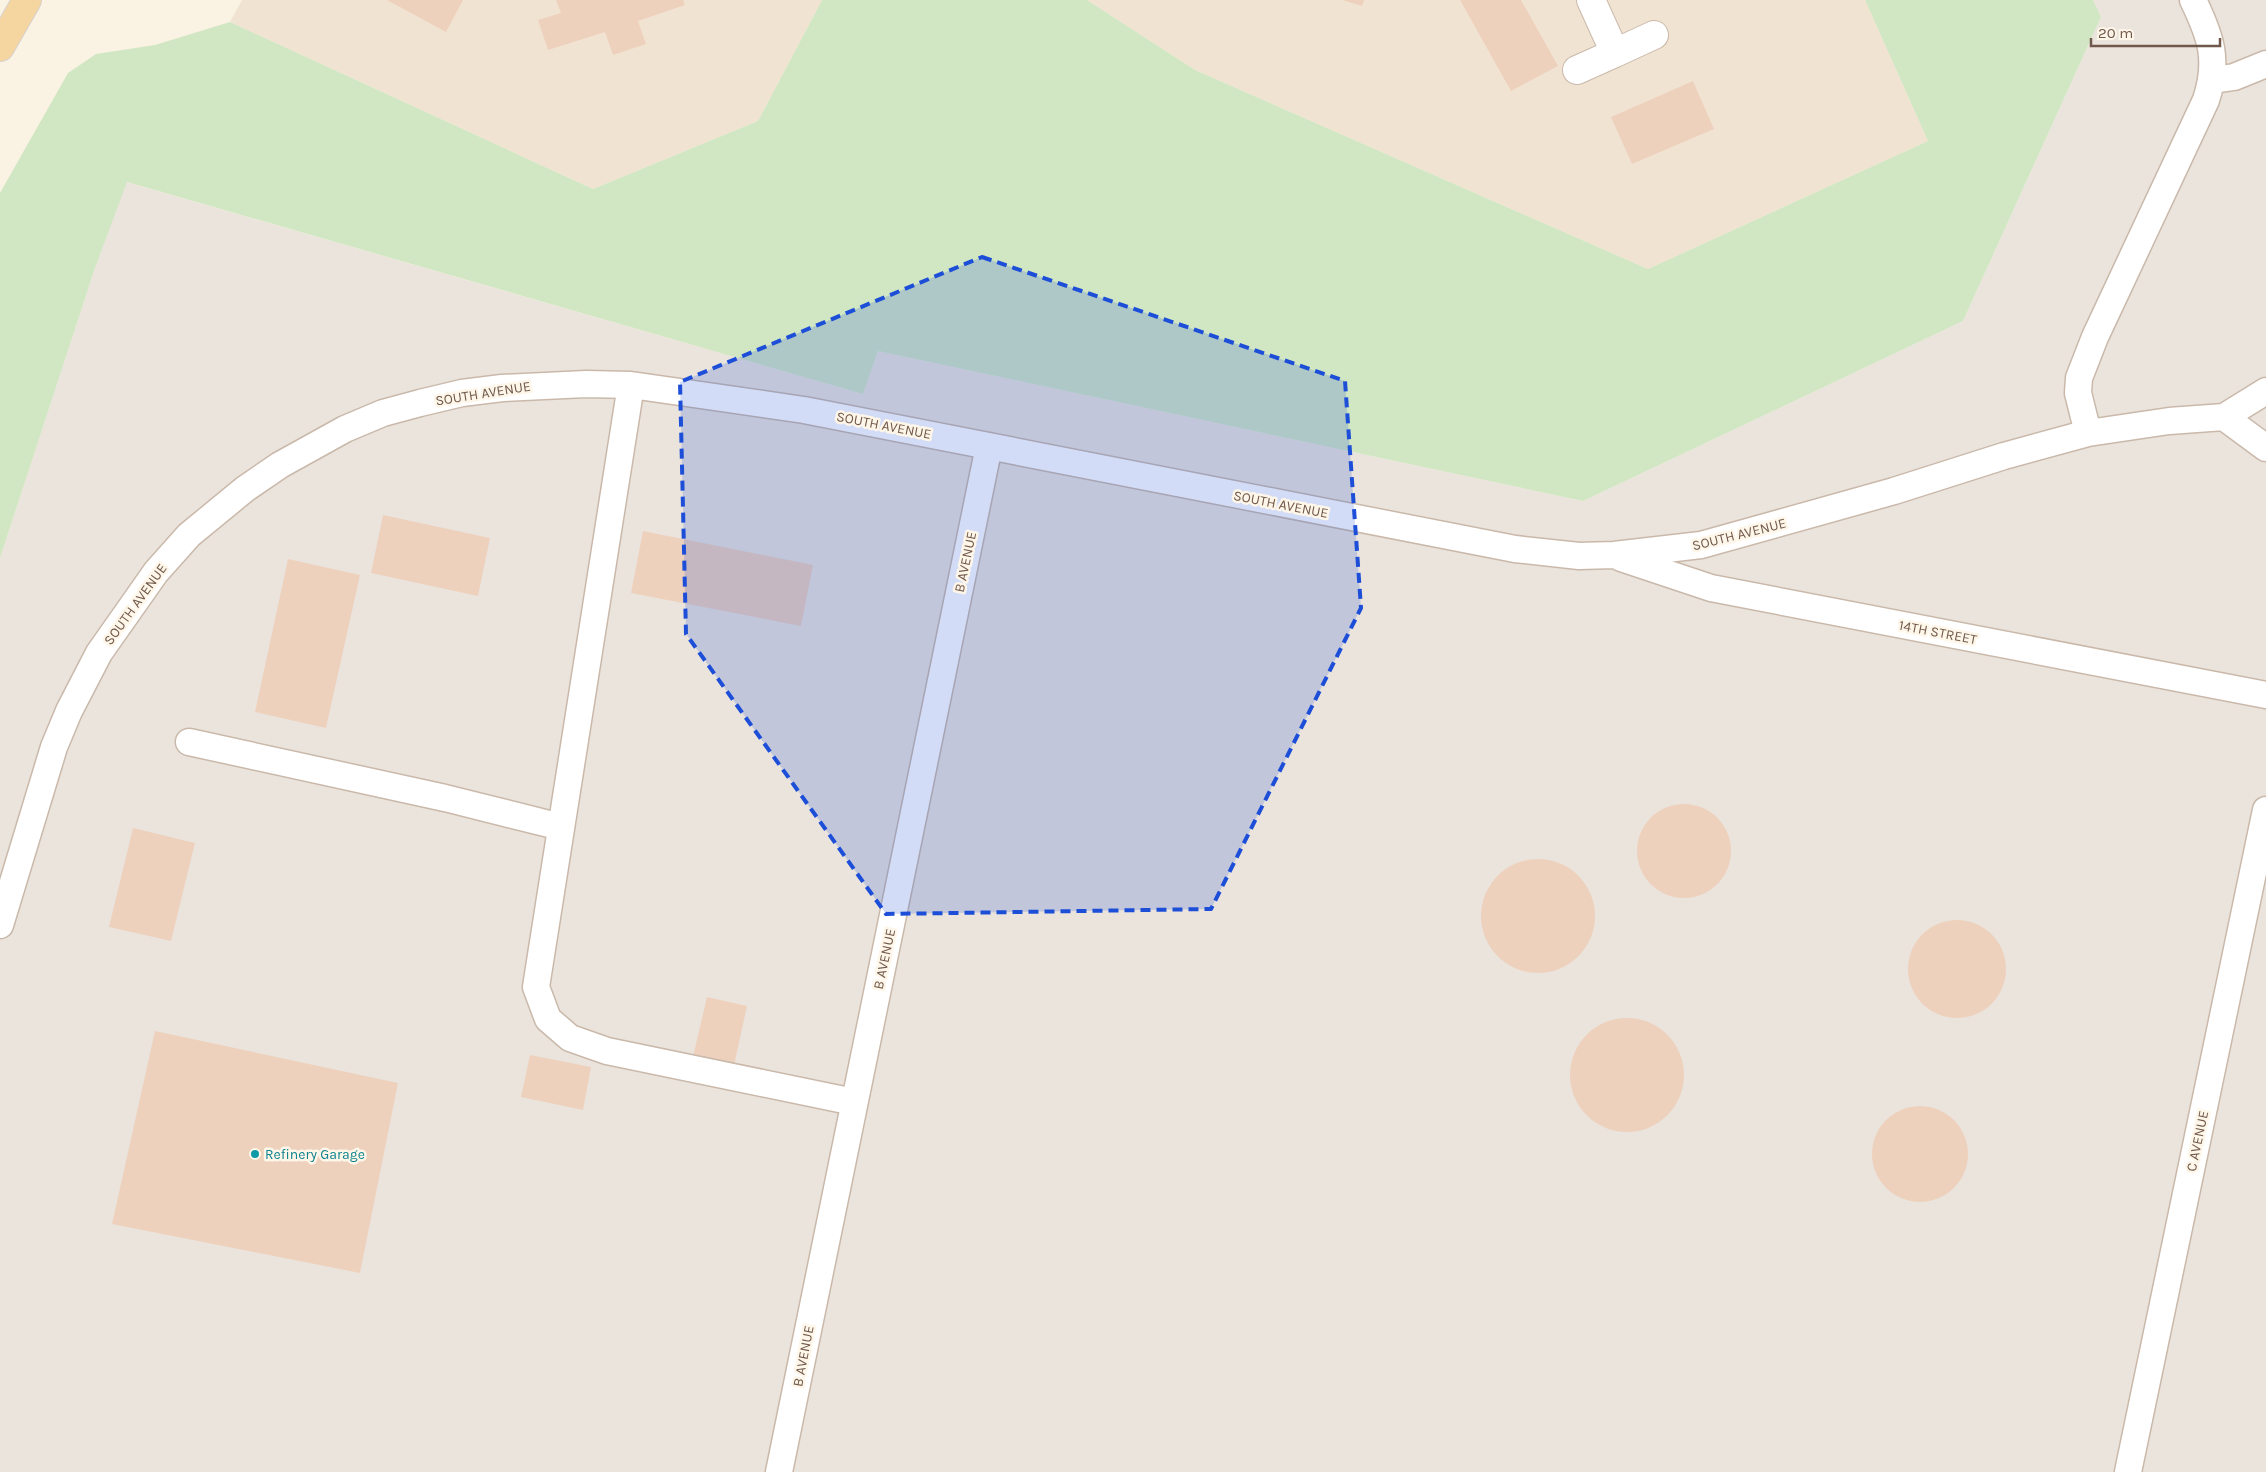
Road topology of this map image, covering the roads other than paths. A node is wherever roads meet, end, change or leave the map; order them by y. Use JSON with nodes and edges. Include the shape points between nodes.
{"nodes":[{"id":1,"x":27,"y":0,"type":"edge"},
{"id":2,"x":1591,"y":0,"type":"edge"},
{"id":3,"x":2193,"y":0,"type":"edge"},
{"id":4,"x":1654,"y":36,"type":"dead end"},
{"id":5,"x":0,"y":48,"type":"edge"},
{"id":6,"x":1615,"y":53,"type":"junction"},
{"id":7,"x":2266,"y":64,"type":"edge"},
{"id":8,"x":1577,"y":70,"type":"dead end"},
{"id":9,"x":2213,"y":80,"type":"junction"},
{"id":10,"x":631,"y":386,"type":"junction"},
{"id":11,"x":2266,"y":391,"type":"edge"},
{"id":12,"x":2224,"y":417,"type":"junction"},
{"id":13,"x":2088,"y":433,"type":"junction"},
{"id":14,"x":990,"y":446,"type":"junction"},
{"id":15,"x":2266,"y":448,"type":"edge"},
{"id":16,"x":1614,"y":556,"type":"junction"},
{"id":17,"x":2266,"y":695,"type":"edge"},
{"id":18,"x":189,"y":742,"type":"dead end"},
{"id":19,"x":2266,"y":810,"type":"edge"},
{"id":20,"x":561,"y":827,"type":"junction"},
{"id":21,"x":0,"y":924,"type":"edge"},
{"id":22,"x":854,"y":1102,"type":"junction"},
{"id":23,"x":779,"y":1472,"type":"edge"},
{"id":24,"x":2128,"y":1472,"type":"edge"}],
"edges":[{"from":1,"to":5,"type":"main road"},
{"from":2,"to":6,"type":"street"},
{"from":3,"to":9,"type":"lane","via":[[2210,40]]},
{"from":4,"to":6,"type":"street"},
{"from":6,"to":8,"type":"street"},
{"from":7,"to":9,"type":"lane","via":[[2234,77]]},
{"from":9,"to":13,"type":"lane","via":[[2078,378],[2078,393]]},
{"from":10,"to":14,"type":"lane","name":"SOUTH AVENUE","via":[[804,410]]},
{"from":10,"to":20,"type":"lane"},
{"from":10,"to":21,"type":"lane","name":"SOUTH AVENUE","via":[[577,384],[502,388],[462,393],[383,414],[345,429],[280,465],[189,535],[139,594],[99,653],[76,697],[54,746]]},
{"from":11,"to":12,"type":"lane"},
{"from":12,"to":13,"type":"lane","name":"SOUTH AVENUE","via":[[2169,420]]},
{"from":12,"to":15,"type":"lane"},
{"from":13,"to":16,"type":"lane","name":"SOUTH AVENUE","via":[[1894,492],[1709,543]]},
{"from":14,"to":16,"type":"lane","name":"SOUTH AVENUE","via":[[1515,549]]},
{"from":14,"to":22,"type":"lane","name":"B AVENUE"},
{"from":16,"to":17,"type":"lane","name":"14TH STREET","via":[[1712,588]]},
{"from":18,"to":20,"type":"lane"},
{"from":19,"to":24,"type":"lane","name":"C AVENUE"},
{"from":20,"to":22,"type":"lane","via":[[536,987],[548,1019],[570,1038],[607,1051]]},
{"from":22,"to":23,"type":"lane","name":"B AVENUE"}]}
